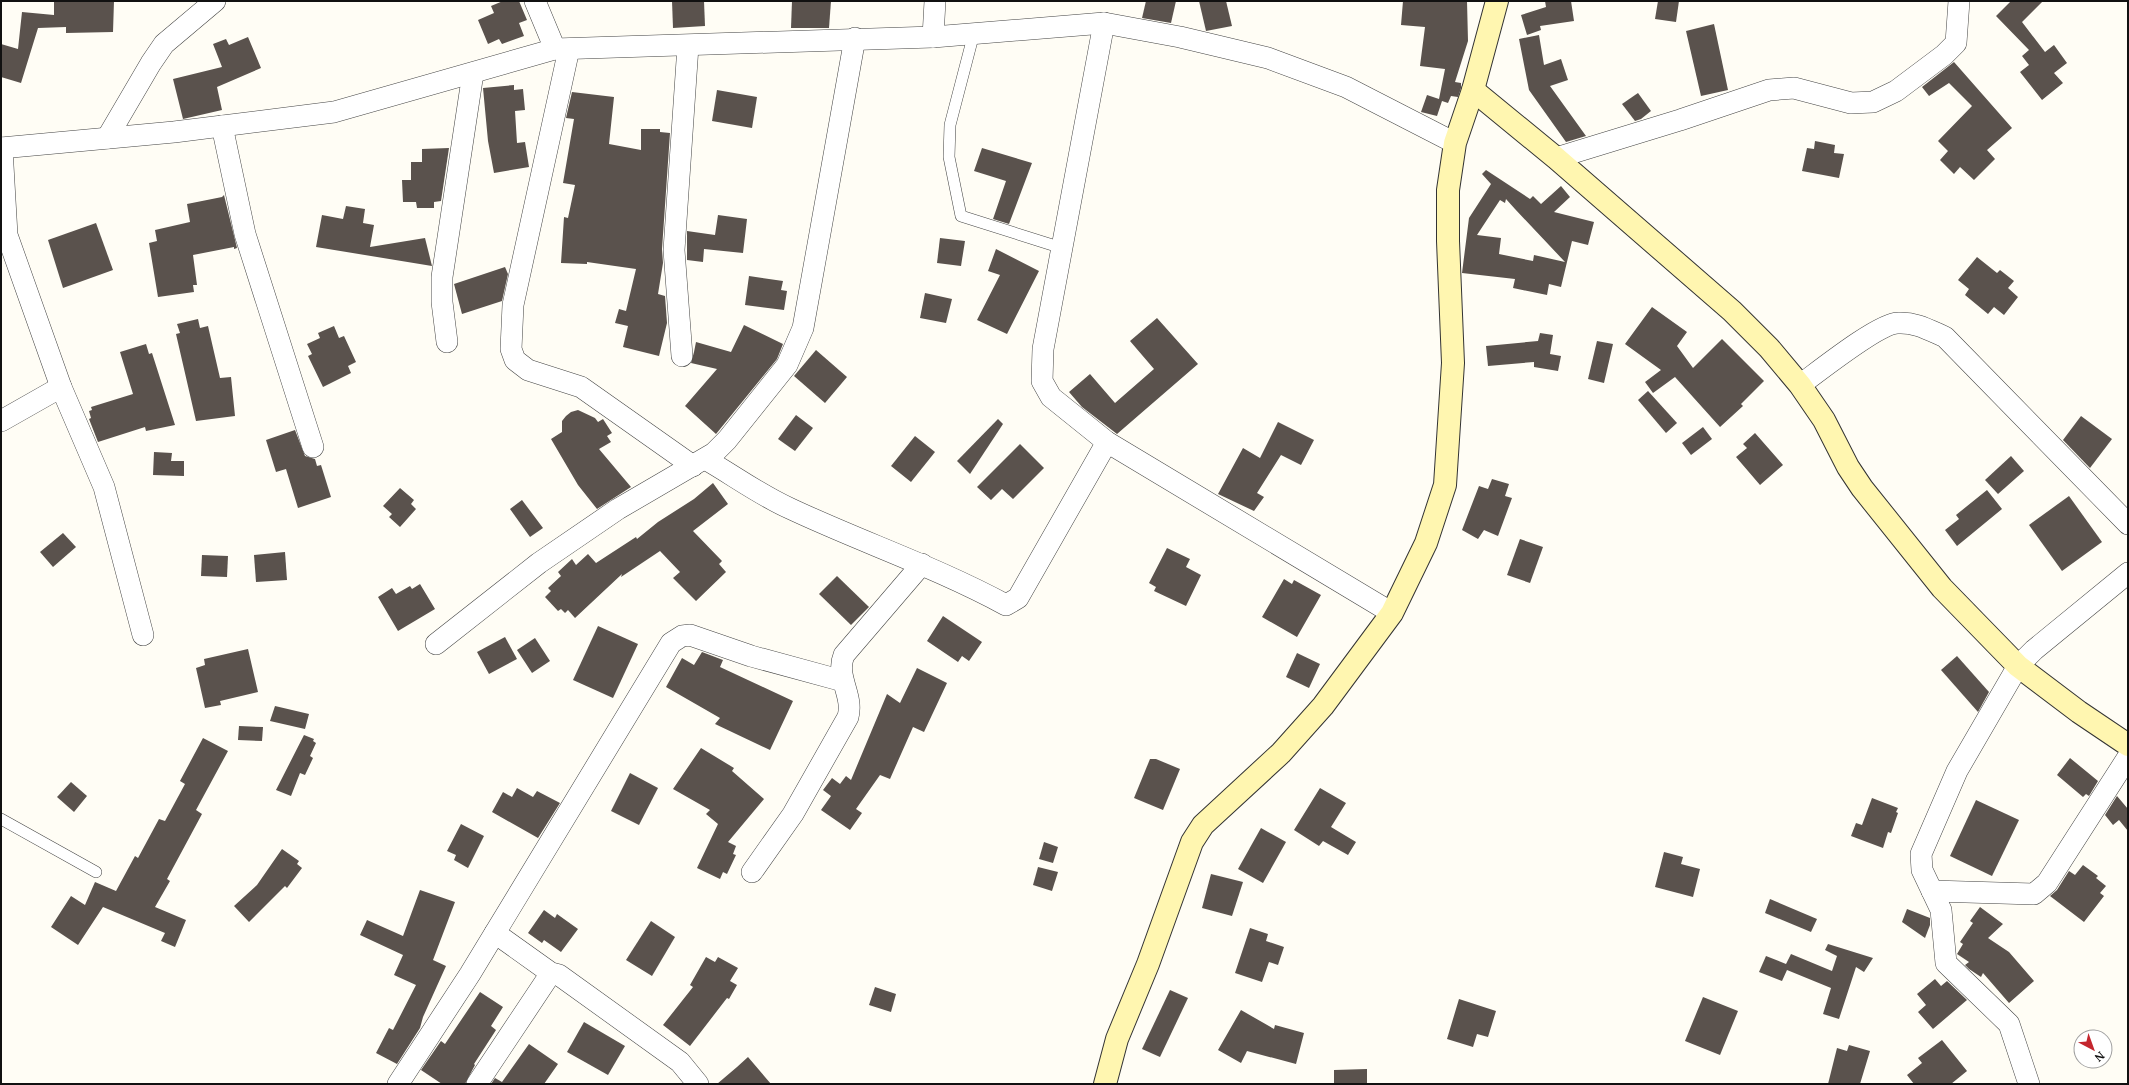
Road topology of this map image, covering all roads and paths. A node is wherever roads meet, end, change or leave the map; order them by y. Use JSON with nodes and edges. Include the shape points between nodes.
{"nodes":[{"id":1,"x":215,"y":1,"type":"edge"},
{"id":2,"x":535,"y":1,"type":"edge"},
{"id":3,"x":935,"y":1,"type":"edge"},
{"id":4,"x":1497,"y":1,"type":"edge"},
{"id":5,"x":1959,"y":1,"type":"edge"},
{"id":6,"x":1104,"y":23,"type":"junction"},
{"id":7,"x":974,"y":33,"type":"junction"},
{"id":8,"x":933,"y":37,"type":"junction"},
{"id":9,"x":855,"y":38,"type":"junction"},
{"id":10,"x":688,"y":46,"type":"junction"},
{"id":11,"x":562,"y":49,"type":"junction"},
{"id":12,"x":473,"y":73,"type":"junction"},
{"id":13,"x":1473,"y":90,"type":"junction"},
{"id":14,"x":222,"y":126,"type":"junction"},
{"id":15,"x":107,"y":138,"type":"junction"},
{"id":16,"x":1455,"y":143,"type":"junction"},
{"id":17,"x":1,"y":148,"type":"edge"},
{"id":18,"x":1556,"y":158,"type":"junction"},
{"id":19,"x":1062,"y":248,"type":"junction"},
{"id":20,"x":447,"y":342,"type":"dead end"},
{"id":21,"x":682,"y":356,"type":"dead end"},
{"id":22,"x":1800,"y":385,"type":"junction"},
{"id":23,"x":61,"y":387,"type":"junction"},
{"id":24,"x":1,"y":421,"type":"edge"},
{"id":25,"x":1107,"y":442,"type":"junction"},
{"id":26,"x":313,"y":447,"type":"dead end"},
{"id":27,"x":699,"y":462,"type":"junction"},
{"id":28,"x":2128,"y":524,"type":"edge"},
{"id":29,"x":922,"y":564,"type":"junction"},
{"id":30,"x":2128,"y":573,"type":"edge"},
{"id":31,"x":1392,"y":613,"type":"junction"},
{"id":32,"x":142,"y":636,"type":"dead end"},
{"id":33,"x":436,"y":644,"type":"dead end"},
{"id":34,"x":2018,"y":666,"type":"junction"},
{"id":35,"x":844,"y":681,"type":"junction"},
{"id":36,"x":2128,"y":745,"type":"edge"},
{"id":37,"x":2128,"y":757,"type":"edge"},
{"id":38,"x":1,"y":820,"type":"edge"},
{"id":39,"x":96,"y":872,"type":"dead end"},
{"id":40,"x":752,"y":872,"type":"dead end"},
{"id":41,"x":1932,"y":891,"type":"junction"},
{"id":42,"x":495,"y":933,"type":"junction"},
{"id":43,"x":551,"y":973,"type":"junction"},
{"id":44,"x":398,"y":1084,"type":"edge"},
{"id":45,"x":477,"y":1084,"type":"edge"},
{"id":46,"x":698,"y":1084,"type":"edge"},
{"id":47,"x":1105,"y":1084,"type":"edge"},
{"id":48,"x":2029,"y":1084,"type":"edge"}],
"edges":[{"from":1,"to":15,"type":"street","via":[[164,44]]},
{"from":2,"to":11,"type":"street"},
{"from":3,"to":8,"type":"street"},
{"from":4,"to":13,"type":"street"},
{"from":5,"to":18,"type":"street","via":[[1956,43],[1896,91],[1873,102],[1851,102],[1794,88],[1769,90]]},
{"from":6,"to":7,"type":"street"},
{"from":6,"to":16,"type":"street","via":[[1180,37],[1268,58],[1346,87]]},
{"from":6,"to":19,"type":"street"},
{"from":7,"to":8,"type":"street"},
{"from":7,"to":19,"type":"lane","via":[[950,125],[949,157],[961,216]]},
{"from":8,"to":9,"type":"street"},
{"from":9,"to":10,"type":"street"},
{"from":9,"to":27,"type":"street","via":[[803,328],[787,365],[728,440]]},
{"from":10,"to":11,"type":"street"},
{"from":10,"to":21,"type":"street","via":[[674,250]]},
{"from":11,"to":12,"type":"street"},
{"from":11,"to":27,"type":"street","via":[[514,305],[511,349],[515,360],[528,370],[581,387]]},
{"from":12,"to":14,"type":"street","via":[[334,112]]},
{"from":12,"to":20,"type":"street","via":[[442,277]]},
{"from":13,"to":16,"type":"street"},
{"from":13,"to":18,"type":"street"},
{"from":14,"to":15,"type":"street"},
{"from":14,"to":26,"type":"street","via":[[245,234]]},
{"from":15,"to":17,"type":"street"},
{"from":16,"to":31,"type":"street","via":[[1448,190],[1453,363],[1445,485],[1426,543]]},
{"from":17,"to":23,"type":"street","via":[[7,235]]},
{"from":18,"to":22,"type":"street","via":[[1732,311],[1769,348]]},
{"from":19,"to":25,"type":"street","via":[[1043,349],[1042,381],[1051,397]]},
{"from":22,"to":28,"type":"street","via":[[1874,333],[1896,322],[1916,324],[1945,337]]},
{"from":22,"to":34,"type":"street","via":[[1824,420],[1862,488],[1942,588]]},
{"from":23,"to":24,"type":"street"},
{"from":23,"to":32,"type":"street","via":[[104,488]]},
{"from":25,"to":29,"type":"street","via":[[1018,598],[1006,605]]},
{"from":25,"to":31,"type":"street"},
{"from":27,"to":29,"type":"street","via":[[788,508]]},
{"from":27,"to":33,"type":"street","via":[[618,509],[557,551]]},
{"from":29,"to":35,"type":"street","via":[[844,655],[840,670]]},
{"from":30,"to":34,"type":"street"},
{"from":31,"to":47,"type":"street","via":[[1323,706],[1281,753],[1203,825],[1192,842],[1148,964],[1117,1039]]},
{"from":34,"to":36,"type":"street"},
{"from":34,"to":41,"type":"street","via":[[1957,771],[1921,854],[1922,870]]},
{"from":35,"to":40,"type":"street","via":[[851,708],[848,717],[793,814]]},
{"from":35,"to":42,"type":"street","via":[[751,656],[690,635],[682,636],[671,643]]},
{"from":37,"to":41,"type":"street","via":[[2048,883],[2034,894]]},
{"from":38,"to":39,"type":"lane"},
{"from":41,"to":48,"type":"street","via":[[1941,910],[1946,963],[2009,1024]]},
{"from":42,"to":43,"type":"street"},
{"from":42,"to":44,"type":"street"},
{"from":43,"to":45,"type":"street"},
{"from":43,"to":46,"type":"street","via":[[559,974],[680,1062]]}]}
